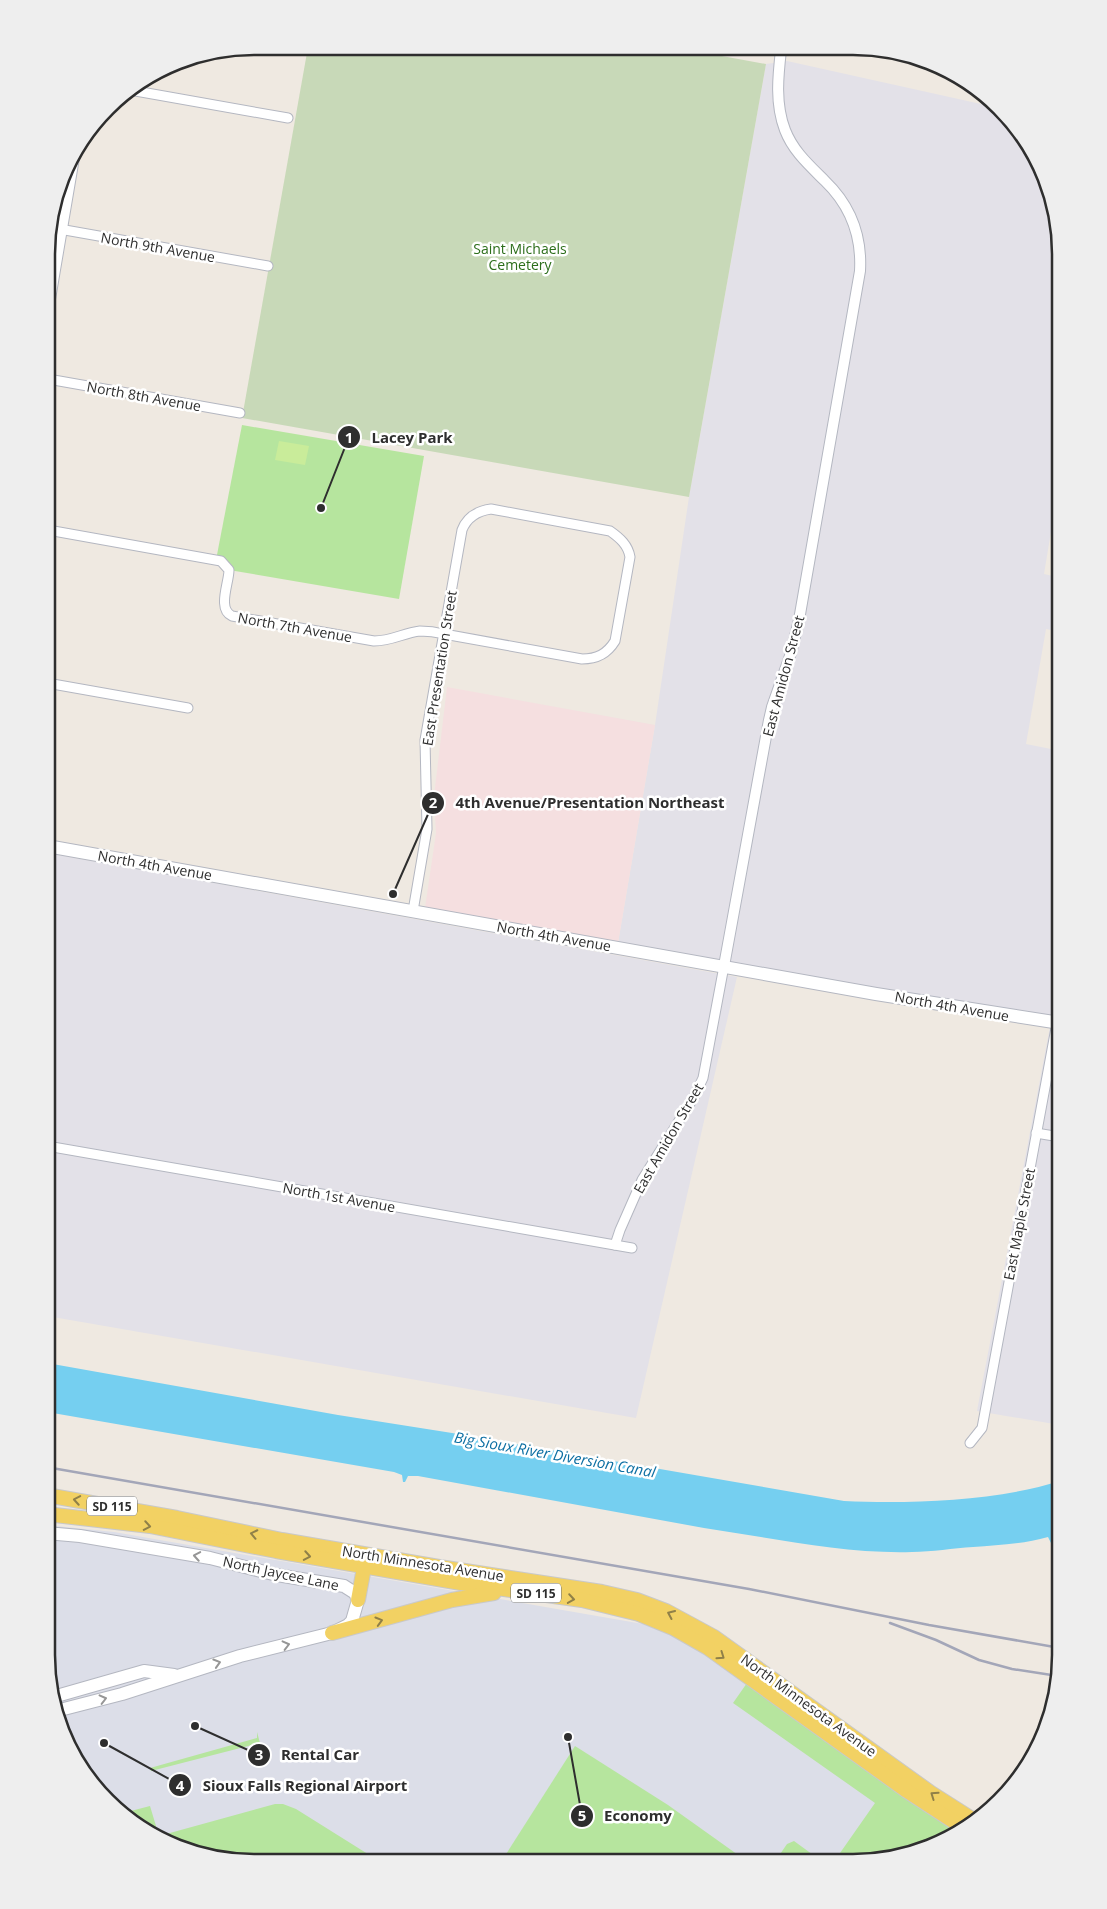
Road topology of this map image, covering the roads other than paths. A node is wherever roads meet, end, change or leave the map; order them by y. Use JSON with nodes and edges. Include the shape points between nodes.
{"nodes":[{"id":1,"x":781,"y":55,"type":"edge"},
{"id":2,"x":140,"y":92,"type":"edge"},
{"id":3,"x":288,"y":118,"type":"dead end"},
{"id":4,"x":71,"y":176,"type":"edge"},
{"id":5,"x":57,"y":229,"type":"edge"},
{"id":6,"x":62,"y":230,"type":"junction"},
{"id":7,"x":268,"y":266,"type":"dead end"},
{"id":8,"x":55,"y":270,"type":"edge"},
{"id":9,"x":55,"y":380,"type":"edge"},
{"id":10,"x":240,"y":413,"type":"dead end"},
{"id":11,"x":55,"y":531,"type":"edge"},
{"id":12,"x":444,"y":634,"type":"junction"},
{"id":13,"x":55,"y":684,"type":"edge"},
{"id":14,"x":188,"y":708,"type":"dead end"},
{"id":15,"x":55,"y":847,"type":"edge"},
{"id":16,"x":413,"y":911,"type":"junction"},
{"id":17,"x":724,"y":966,"type":"junction"},
{"id":18,"x":1052,"y":1022,"type":"edge"},
{"id":19,"x":1052,"y":1053,"type":"edge"},
{"id":20,"x":1036,"y":1133,"type":"junction"},
{"id":21,"x":1052,"y":1136,"type":"edge"},
{"id":22,"x":55,"y":1147,"type":"edge"},
{"id":23,"x":615,"y":1245,"type":"junction"},
{"id":24,"x":632,"y":1248,"type":"dead end"},
{"id":25,"x":970,"y":1443,"type":"dead end"},
{"id":26,"x":55,"y":1497,"type":"edge"},
{"id":27,"x":55,"y":1515,"type":"edge"},
{"id":28,"x":55,"y":1533,"type":"edge"},
{"id":29,"x":365,"y":1560,"type":"junction"},
{"id":30,"x":540,"y":1594,"type":"junction"},
{"id":31,"x":358,"y":1600,"type":"junction"},
{"id":32,"x":332,"y":1633,"type":"junction"},
{"id":33,"x":179,"y":1675,"type":"junction"},
{"id":34,"x":60,"y":1696,"type":"edge"},
{"id":35,"x":63,"y":1708,"type":"edge"},
{"id":36,"x":968,"y":1817,"type":"edge"},
{"id":37,"x":957,"y":1824,"type":"edge"}],
"edges":[{"from":1,"to":17,"type":"street","name":"East Amidon Street","via":[[778,99],[782,123],[795,149],[840,197],[850,214],[859,240],[860,270],[799,620],[792,653],[769,720]]},
{"from":2,"to":3,"type":"street"},
{"from":4,"to":6,"type":"street"},
{"from":5,"to":6,"type":"street","name":"North 9th Avenue"},
{"from":6,"to":7,"type":"street","name":"North 9th Avenue"},
{"from":6,"to":8,"type":"street"},
{"from":9,"to":10,"type":"street","name":"North 8th Avenue"},
{"from":11,"to":12,"type":"street","name":"North 7th Avenue","via":[[225,562],[229,570],[224,604],[232,616],[374,641],[421,631]]},
{"from":12,"to":12,"type":"street","name":"East Presentation Street","via":[[582,659],[604,655],[615,640],[629,551],[622,539],[610,531],[491,509],[481,510],[465,523],[462,530]]},
{"from":12,"to":16,"type":"street","name":"East Presentation Street","via":[[425,740],[427,829]]},
{"from":13,"to":14,"type":"street"},
{"from":15,"to":16,"type":"main road","name":"North 4th Avenue"},
{"from":16,"to":17,"type":"main road","name":"North 4th Avenue"},
{"from":17,"to":18,"type":"main road","name":"North 4th Avenue"},
{"from":17,"to":23,"type":"street","name":"East Amidon Street","via":[[703,1078],[642,1180]]},
{"from":19,"to":20,"type":"street","name":"East Maple Street"},
{"from":20,"to":21,"type":"street"},
{"from":20,"to":25,"type":"street","name":"East Maple Street","via":[[982,1428]]},
{"from":22,"to":23,"type":"street","name":"North 1st Avenue"},
{"from":23,"to":24,"type":"street","name":"North 1st Avenue"},
{"from":29,"to":26,"type":"main road","name":"North Minnesota Avenue","number":"SD 115","one_way":true},
{"from":27,"to":29,"type":"main road","name":"North Minnesota Avenue","number":"SD 115","one_way":true,"via":[[142,1525]]},
{"from":31,"to":28,"type":"main road","name":"North Jaycee Lane","one_way":true,"via":[[355,1593],[344,1586],[277,1575],[201,1557]]},
{"from":29,"to":30,"type":"main road","name":"North Minnesota Avenue","number":"SD 115","via":[[461,1583]]},
{"from":29,"to":31,"type":"main road"},
{"from":36,"to":29,"type":"main road","name":"North Minnesota Avenue","number":"SD 115","one_way":true,"via":[[714,1637],[666,1611],[602,1592]]},
{"from":32,"to":30,"type":"main road","one_way":true,"via":[[465,1597],[495,1593]]},
{"from":30,"to":37,"type":"main road","name":"North Minnesota Avenue","number":"SD 115","one_way":true,"via":[[639,1614],[689,1636]]},
{"from":31,"to":32,"type":"main road","via":[[350,1623]]},
{"from":33,"to":32,"type":"main road","one_way":true},
{"from":33,"to":34,"type":"main road","via":[[144,1671]]},
{"from":35,"to":33,"type":"main road","one_way":true,"via":[[122,1694]]}]}
